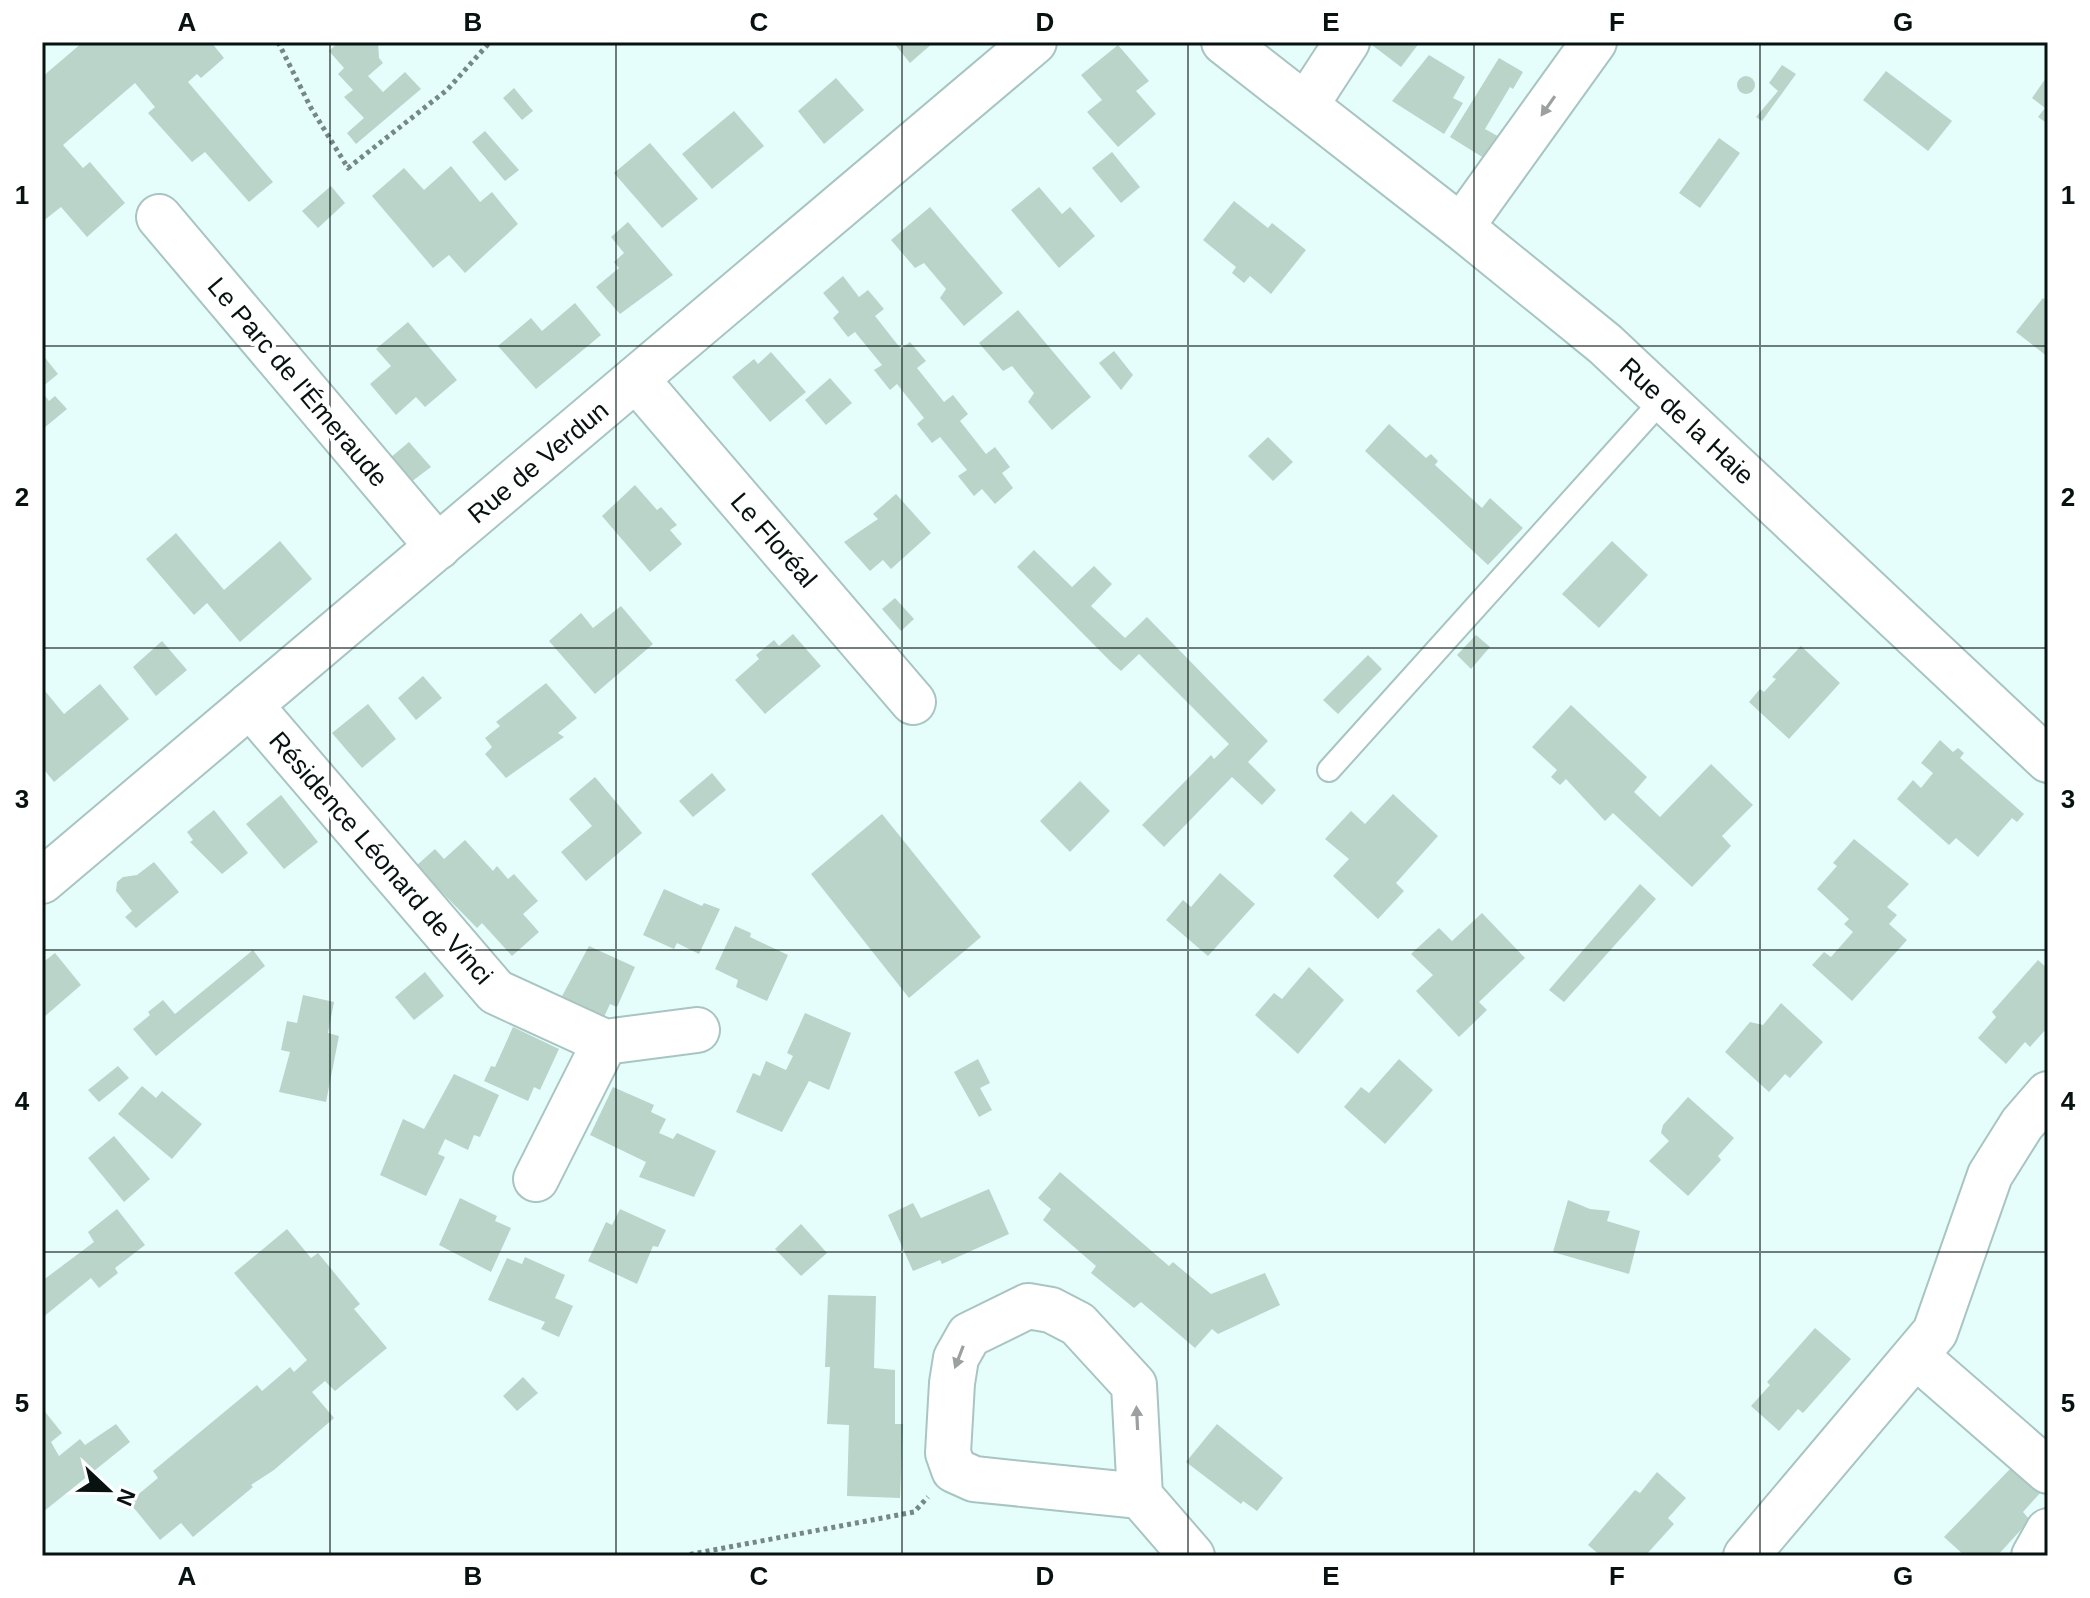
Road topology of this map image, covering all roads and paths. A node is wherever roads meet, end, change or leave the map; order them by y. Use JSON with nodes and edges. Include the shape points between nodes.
{"nodes":[{"id":1,"x":278,"y":42,"type":"edge"},
{"id":2,"x":490,"y":42,"type":"edge"},
{"id":3,"x":1034,"y":42,"type":"edge"},
{"id":4,"x":1224,"y":42,"type":"edge"},
{"id":5,"x":1347,"y":42,"type":"edge"},
{"id":6,"x":1594,"y":42,"type":"edge"},
{"id":7,"x":1306,"y":105,"type":"junction"},
{"id":8,"x":159,"y":217,"type":"dead end"},
{"id":9,"x":1461,"y":227,"type":"junction"},
{"id":10,"x":636,"y":379,"type":"junction"},
{"id":11,"x":1663,"y":399,"type":"junction"},
{"id":12,"x":438,"y":547,"type":"junction"},
{"id":13,"x":913,"y":702,"type":"dead end"},
{"id":14,"x":250,"y":705,"type":"junction"},
{"id":15,"x":2048,"y":760,"type":"edge"},
{"id":16,"x":1329,"y":770,"type":"dead end"},
{"id":17,"x":42,"y":881,"type":"edge"},
{"id":18,"x":697,"y":1030,"type":"dead end"},
{"id":19,"x":605,"y":1042,"type":"junction"},
{"id":20,"x":2048,"y":1094,"type":"edge"},
{"id":21,"x":536,"y":1179,"type":"dead end"},
{"id":22,"x":1916,"y":1356,"type":"junction"},
{"id":23,"x":954,"y":1470,"type":"junction"},
{"id":24,"x":2048,"y":1471,"type":"edge"},
{"id":25,"x":1140,"y":1496,"type":"junction"},
{"id":26,"x":2048,"y":1531,"type":"edge"},
{"id":27,"x":682,"y":1556,"type":"edge"},
{"id":28,"x":1192,"y":1556,"type":"edge"},
{"id":29,"x":1746,"y":1556,"type":"edge"},
{"id":30,"x":2034,"y":1556,"type":"edge"}],
"edges":[{"from":1,"to":2,"type":"path","via":[[348,168],[447,90]]},
{"from":3,"to":10,"type":"street","name":"Rue de Verdun"},
{"from":4,"to":7,"type":"street","name":"Rue de la Haie"},
{"from":5,"to":7,"type":"street"},
{"from":6,"to":9,"type":"street","one_way":true},
{"from":7,"to":9,"type":"street","name":"Rue de la Haie"},
{"from":8,"to":12,"type":"street","name":"Le Parc de l'Émeraude"},
{"from":9,"to":11,"type":"street","name":"Rue de la Haie","via":[[1605,344]]},
{"from":10,"to":12,"type":"street","name":"Rue de Verdun"},
{"from":10,"to":13,"type":"street","name":"Le Floréal"},
{"from":11,"to":15,"type":"street","name":"Rue de la Haie"},
{"from":11,"to":16,"type":"lane"},
{"from":12,"to":14,"type":"street","name":"Rue de Verdun"},
{"from":14,"to":17,"type":"street","name":"Rue de Verdun"},
{"from":14,"to":19,"type":"street","name":"Résidence Léonard de Vinci","via":[[496,992]]},
{"from":18,"to":19,"type":"street"},
{"from":19,"to":21,"type":"street"},
{"from":20,"to":22,"type":"street","via":[[1990,1175],[1935,1332]]},
{"from":22,"to":24,"type":"street"},
{"from":22,"to":29,"type":"street"},
{"from":23,"to":25,"type":"street","via":[[974,1479]]},
{"from":25,"to":23,"type":"street","one_way":true,"via":[[1134,1385],[1078,1324],[1051,1310],[1028,1306],[969,1335],[956,1358],[948,1453]]},
{"from":23,"to":27,"type":"path","via":[[914,1512]]},
{"from":25,"to":28,"type":"street"},
{"from":26,"to":30,"type":"street"}]}
